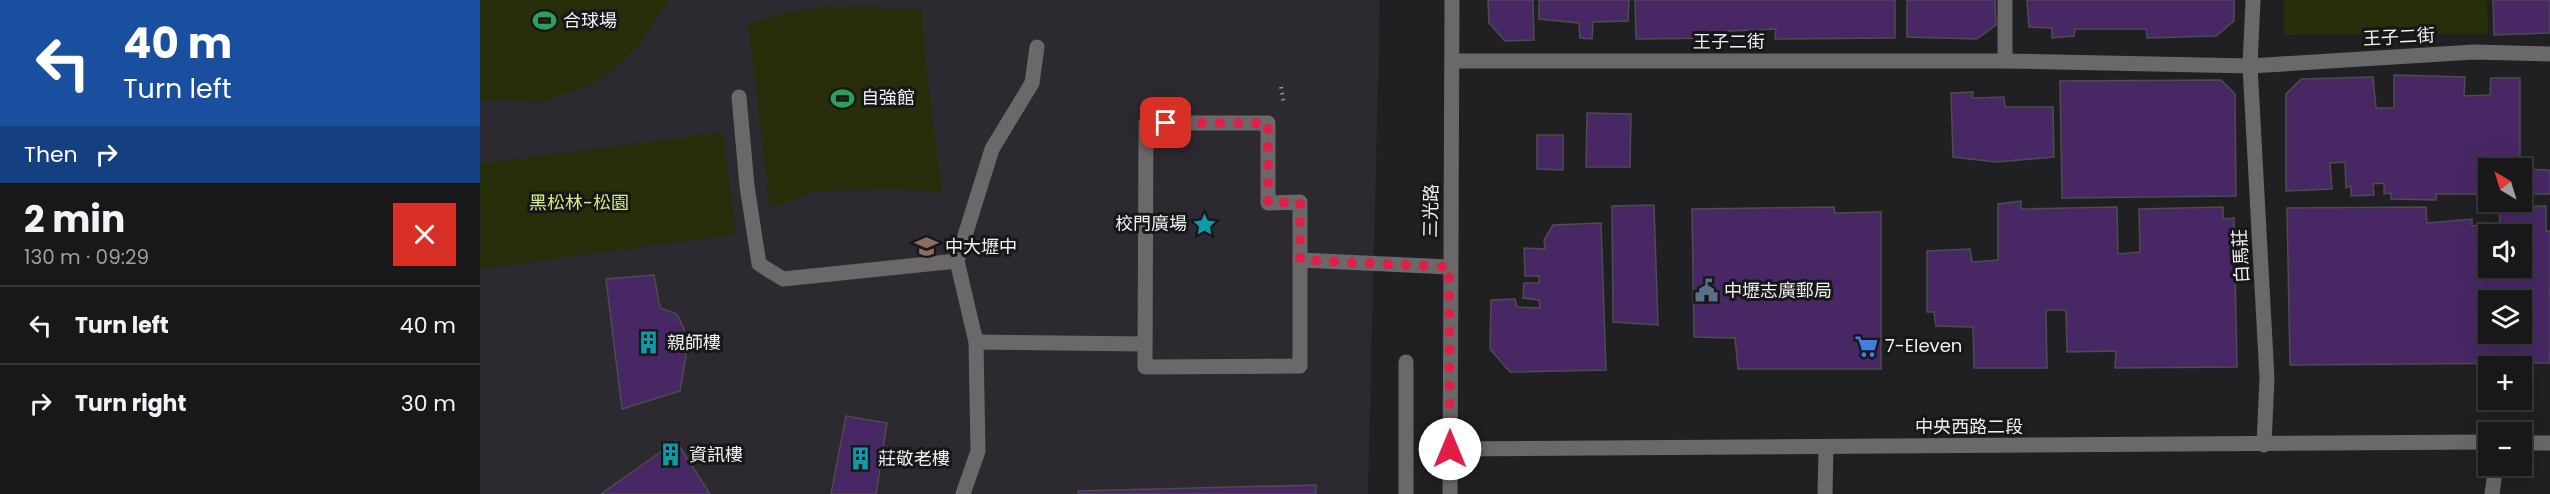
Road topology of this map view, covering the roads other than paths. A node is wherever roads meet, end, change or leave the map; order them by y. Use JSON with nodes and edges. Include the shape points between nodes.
{"nodes":[{"id":1,"x":1452,"y":0,"type":"edge"},
{"id":2,"x":2005,"y":0,"type":"edge"},
{"id":3,"x":2253,"y":0,"type":"edge"},
{"id":4,"x":1037,"y":47,"type":"dead end"},
{"id":5,"x":2550,"y":54,"type":"edge"},
{"id":6,"x":1453,"y":61,"type":"junction"},
{"id":7,"x":2005,"y":61,"type":"junction"},
{"id":8,"x":2250,"y":66,"type":"junction"},
{"id":9,"x":739,"y":97,"type":"dead end"},
{"id":10,"x":1300,"y":260,"type":"junction"},
{"id":11,"x":957,"y":261,"type":"junction"},
{"id":12,"x":1449,"y":267,"type":"junction"},
{"id":13,"x":976,"y":342,"type":"junction"},
{"id":14,"x":1145,"y":344,"type":"junction"},
{"id":15,"x":1406,"y":362,"type":"dead end"},
{"id":16,"x":2478,"y":442,"type":"edge"},
{"id":17,"x":2532,"y":442,"type":"edge"},
{"id":18,"x":2550,"y":443,"type":"edge"},
{"id":19,"x":2264,"y":445,"type":"junction"},
{"id":20,"x":1826,"y":448,"type":"junction"},
{"id":21,"x":1450,"y":449,"type":"junction"},
{"id":22,"x":2494,"y":476,"type":"edge"},
{"id":23,"x":963,"y":494,"type":"edge"},
{"id":24,"x":1406,"y":494,"type":"edge"},
{"id":25,"x":1450,"y":494,"type":"edge"},
{"id":26,"x":1825,"y":494,"type":"edge"},
{"id":27,"x":2492,"y":494,"type":"edge"}],
"edges":[{"from":1,"to":6,"type":"street","name":"三光路"},
{"from":2,"to":7,"type":"street"},
{"from":3,"to":8,"type":"street","name":"白馬莊"},
{"from":4,"to":11,"type":"street","via":[[1032,83],[992,149]]},
{"from":5,"to":8,"type":"street","name":"王子二街","via":[[2474,52]]},
{"from":6,"to":7,"type":"street","name":"王子二街"},
{"from":6,"to":12,"type":"street","name":"三光路"},
{"from":7,"to":8,"type":"street","name":"王子二街"},
{"from":8,"to":19,"type":"street","name":"白馬莊","via":[[2267,378]]},
{"from":9,"to":11,"type":"street","via":[[759,264],[783,279]]},
{"from":10,"to":12,"type":"street"},
{"from":10,"to":14,"type":"street","via":[[1300,366],[1145,367]]},
{"from":10,"to":14,"type":"street","via":[[1300,202],[1268,203],[1268,123],[1146,123]]},
{"from":11,"to":13,"type":"street"},
{"from":12,"to":21,"type":"street","name":"三光路"},
{"from":13,"to":14,"type":"street"},
{"from":13,"to":23,"type":"street","via":[[978,451]]},
{"from":15,"to":24,"type":"street"},
{"from":16,"to":19,"type":"street","name":"中央西路二段"},
{"from":17,"to":18,"type":"street"},
{"from":19,"to":20,"type":"street","name":"中央西路二段"},
{"from":20,"to":21,"type":"street","name":"中央西路二段"},
{"from":20,"to":26,"type":"street"},
{"from":21,"to":25,"type":"street","name":"三光路"},
{"from":22,"to":27,"type":"street"}]}
